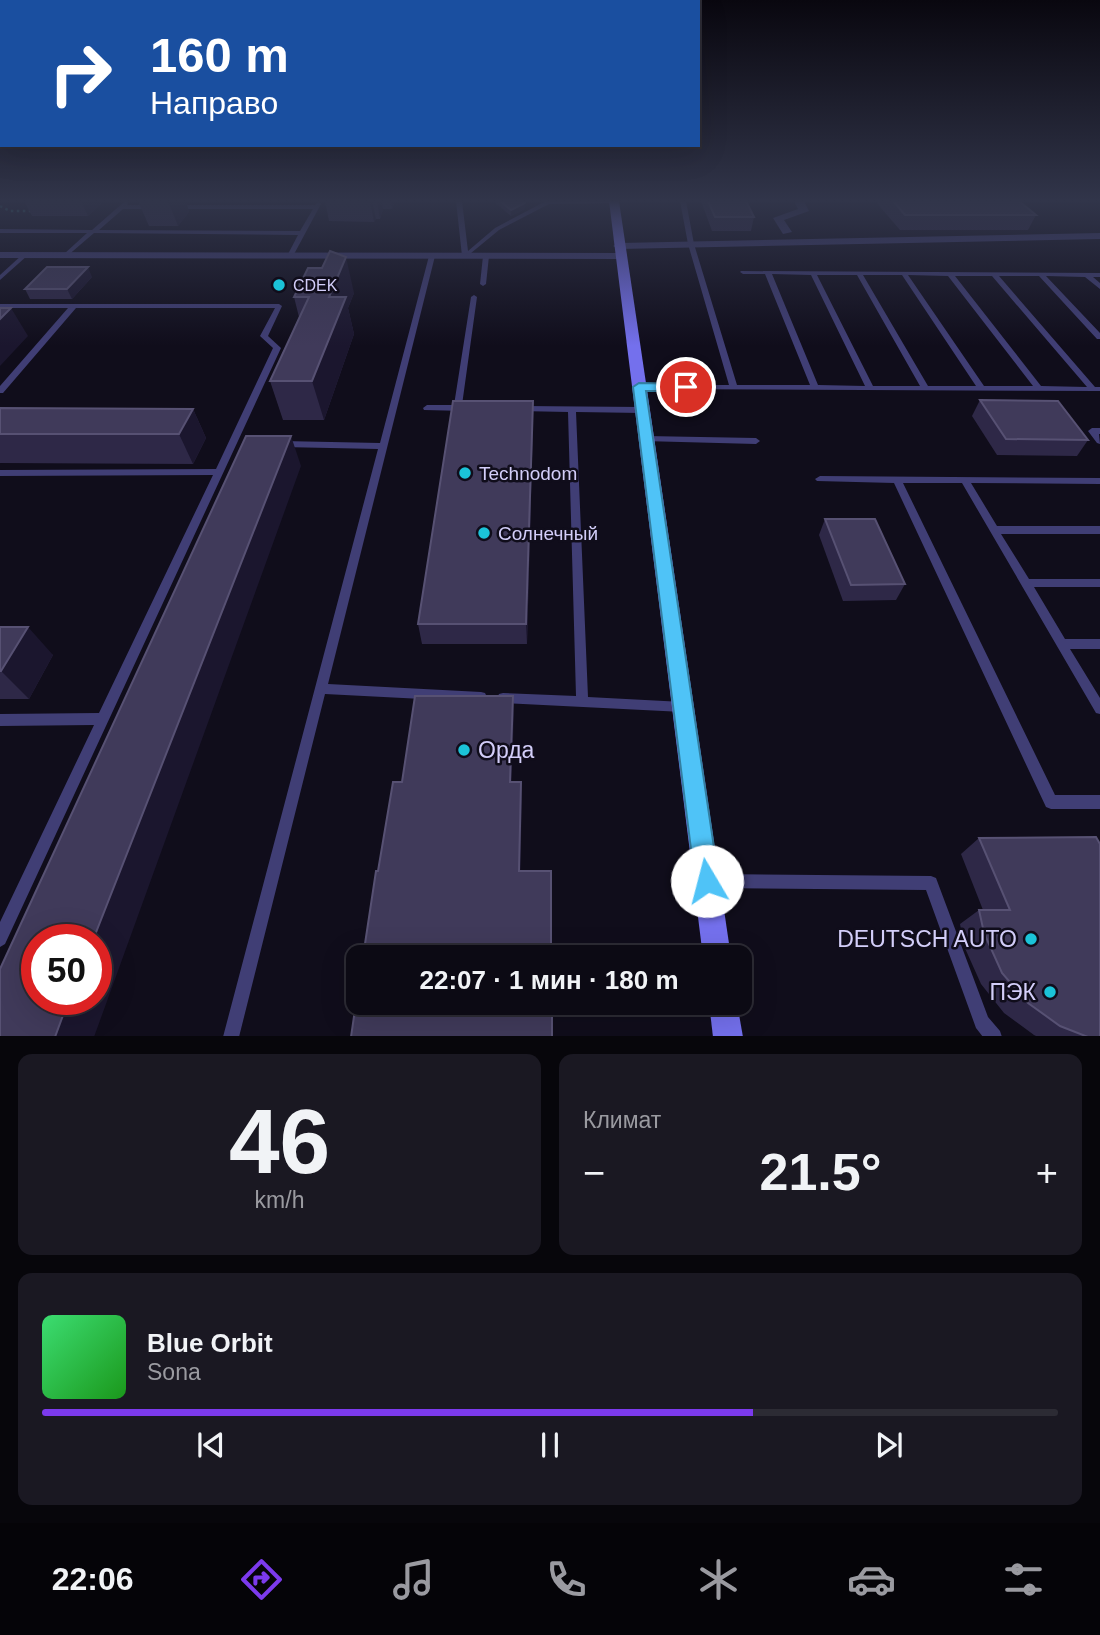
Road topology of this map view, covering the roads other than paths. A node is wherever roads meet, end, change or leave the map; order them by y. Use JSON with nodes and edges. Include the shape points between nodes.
{"nodes":[{"id":1,"x":72,"y":249,"type":"edge"},
{"id":2,"x":294,"y":249,"type":"edge"},
{"id":3,"x":464,"y":249,"type":"edge"},
{"id":4,"x":473,"y":249,"type":"edge"},
{"id":5,"x":637,"y":249,"type":"edge"},
{"id":6,"x":693,"y":249,"type":"edge"},
{"id":7,"x":620,"y":251,"type":"junction"},
{"id":8,"x":0,"y":255,"type":"edge"},
{"id":9,"x":25,"y":255,"type":"junction"},
{"id":10,"x":66,"y":255,"type":"junction"},
{"id":11,"x":290,"y":256,"type":"junction"},
{"id":12,"x":432,"y":256,"type":"junction"},
{"id":13,"x":465,"y":256,"type":"junction"},
{"id":14,"x":486,"y":256,"type":"junction"},
{"id":15,"x":743,"y":272,"type":"dead end"},
{"id":16,"x":768,"y":272,"type":"junction"},
{"id":17,"x":813,"y":273,"type":"junction"},
{"id":18,"x":859,"y":273,"type":"junction"},
{"id":19,"x":904,"y":274,"type":"junction"},
{"id":20,"x":950,"y":274,"type":"junction"},
{"id":21,"x":995,"y":275,"type":"junction"},
{"id":22,"x":1041,"y":275,"type":"junction"},
{"id":23,"x":1087,"y":275,"type":"junction"},
{"id":24,"x":1100,"y":275,"type":"edge"},
{"id":25,"x":0,"y":278,"type":"edge"},
{"id":26,"x":483,"y":285,"type":"dead end"},
{"id":27,"x":1100,"y":287,"type":"edge"},
{"id":28,"x":474,"y":297,"type":"dead end"},
{"id":29,"x":0,"y":306,"type":"edge"},
{"id":30,"x":74,"y":306,"type":"junction"},
{"id":31,"x":1100,"y":337,"type":"edge"},
{"id":32,"x":639,"y":387,"type":"junction"},
{"id":33,"x":734,"y":388,"type":"junction"},
{"id":34,"x":815,"y":388,"type":"junction"},
{"id":35,"x":870,"y":388,"type":"junction"},
{"id":36,"x":926,"y":388,"type":"junction"},
{"id":37,"x":982,"y":389,"type":"junction"},
{"id":38,"x":1039,"y":389,"type":"junction"},
{"id":39,"x":1097,"y":389,"type":"edge"},
{"id":40,"x":0,"y":391,"type":"edge"},
{"id":41,"x":427,"y":408,"type":"dead end"},
{"id":42,"x":458,"y":408,"type":"junction"},
{"id":43,"x":470,"y":408,"type":"edge"},
{"id":44,"x":509,"y":409,"type":"edge"},
{"id":45,"x":572,"y":410,"type":"junction"},
{"id":46,"x":642,"y":410,"type":"junction"},
{"id":47,"x":1100,"y":431,"type":"edge"},
{"id":48,"x":646,"y":439,"type":"junction"},
{"id":49,"x":756,"y":441,"type":"dead end"},
{"id":50,"x":1100,"y":441,"type":"edge"},
{"id":51,"x":232,"y":443,"type":"junction"},
{"id":52,"x":246,"y":443,"type":"edge"},
{"id":53,"x":274,"y":444,"type":"edge"},
{"id":54,"x":383,"y":446,"type":"junction"},
{"id":55,"x":219,"y":472,"type":"junction"},
{"id":56,"x":0,"y":473,"type":"edge"},
{"id":57,"x":820,"y":479,"type":"dead end"},
{"id":58,"x":897,"y":480,"type":"junction"},
{"id":59,"x":1100,"y":481,"type":"edge"},
{"id":60,"x":966,"y":482,"type":"junction"},
{"id":61,"x":994,"y":530,"type":"junction"},
{"id":62,"x":1100,"y":530,"type":"edge"},
{"id":63,"x":1026,"y":583,"type":"junction"},
{"id":64,"x":1100,"y":583,"type":"edge"},
{"id":65,"x":1061,"y":644,"type":"junction"},
{"id":66,"x":1100,"y":644,"type":"edge"},
{"id":67,"x":321,"y":689,"type":"junction"},
{"id":68,"x":582,"y":702,"type":"junction"},
{"id":69,"x":683,"y":707,"type":"junction"},
{"id":70,"x":1100,"y":709,"type":"edge"},
{"id":71,"x":103,"y":719,"type":"junction"},
{"id":72,"x":0,"y":720,"type":"edge"},
{"id":73,"x":1100,"y":802,"type":"edge"},
{"id":74,"x":707,"y":881,"type":"junction"},
{"id":75,"x":0,"y":939,"type":"edge"},
{"id":76,"x":715,"y":945,"type":"edge"},
{"id":77,"x":724,"y":1015,"type":"edge"},
{"id":78,"x":231,"y":1036,"type":"edge"},
{"id":79,"x":727,"y":1036,"type":"edge"},
{"id":80,"x":993,"y":1036,"type":"edge"}],
"edges":[{"from":1,"to":10,"type":"lane"},
{"from":2,"to":11,"type":"lane"},
{"from":3,"to":13,"type":"lane"},
{"from":4,"to":13,"type":"lane"},
{"from":5,"to":7,"type":"street"},
{"from":6,"to":33,"type":"lane"},
{"from":7,"to":14,"type":"street"},
{"from":7,"to":32,"type":"main road"},
{"from":8,"to":9,"type":"street"},
{"from":9,"to":10,"type":"street"},
{"from":9,"to":25,"type":"lane"},
{"from":10,"to":11,"type":"street"},
{"from":11,"to":12,"type":"street"},
{"from":12,"to":13,"type":"street"},
{"from":12,"to":54,"type":"lane"},
{"from":13,"to":14,"type":"street"},
{"from":14,"to":26,"type":"lane"},
{"from":15,"to":16,"type":"lane"},
{"from":16,"to":17,"type":"lane"},
{"from":16,"to":34,"type":"lane"},
{"from":17,"to":18,"type":"lane"},
{"from":17,"to":35,"type":"lane"},
{"from":18,"to":19,"type":"lane"},
{"from":18,"to":36,"type":"lane"},
{"from":19,"to":20,"type":"lane"},
{"from":19,"to":37,"type":"lane"},
{"from":20,"to":21,"type":"lane"},
{"from":20,"to":38,"type":"lane"},
{"from":21,"to":22,"type":"lane"},
{"from":21,"to":39,"type":"lane"},
{"from":22,"to":23,"type":"lane"},
{"from":22,"to":31,"type":"lane"},
{"from":23,"to":24,"type":"lane"},
{"from":23,"to":27,"type":"lane"},
{"from":28,"to":42,"type":"lane"},
{"from":29,"to":30,"type":"lane"},
{"from":30,"to":40,"type":"lane"},
{"from":30,"to":51,"type":"lane","via":[[279,306],[264,336],[277,348]]},
{"from":32,"to":33,"type":"lane"},
{"from":32,"to":46,"type":"main road"},
{"from":33,"to":34,"type":"lane"},
{"from":34,"to":35,"type":"lane"},
{"from":35,"to":36,"type":"lane"},
{"from":36,"to":37,"type":"lane"},
{"from":37,"to":38,"type":"lane"},
{"from":38,"to":39,"type":"lane"},
{"from":41,"to":42,"type":"lane"},
{"from":42,"to":43,"type":"lane"},
{"from":44,"to":45,"type":"lane"},
{"from":45,"to":46,"type":"lane"},
{"from":45,"to":68,"type":"lane"},
{"from":46,"to":48,"type":"main road"},
{"from":47,"to":50,"type":"lane","via":[[1092,431]]},
{"from":48,"to":49,"type":"lane"},
{"from":48,"to":69,"type":"main road"},
{"from":51,"to":52,"type":"lane"},
{"from":51,"to":55,"type":"lane"},
{"from":53,"to":54,"type":"lane"},
{"from":54,"to":67,"type":"lane"},
{"from":55,"to":56,"type":"lane"},
{"from":55,"to":71,"type":"lane"},
{"from":57,"to":58,"type":"lane"},
{"from":58,"to":60,"type":"lane"},
{"from":58,"to":73,"type":"lane","via":[[1051,802]]},
{"from":59,"to":60,"type":"lane"},
{"from":60,"to":61,"type":"lane"},
{"from":61,"to":62,"type":"lane"},
{"from":61,"to":63,"type":"lane"},
{"from":63,"to":64,"type":"lane"},
{"from":63,"to":65,"type":"lane"},
{"from":65,"to":66,"type":"lane"},
{"from":65,"to":70,"type":"lane"},
{"from":67,"to":68,"type":"lane"},
{"from":67,"to":78,"type":"lane"},
{"from":68,"to":69,"type":"lane"},
{"from":69,"to":74,"type":"main road"},
{"from":71,"to":72,"type":"lane"},
{"from":71,"to":75,"type":"lane"},
{"from":74,"to":76,"type":"main road"},
{"from":74,"to":80,"type":"lane","via":[[931,883],[982,1022]]},
{"from":77,"to":79,"type":"main road"}]}
